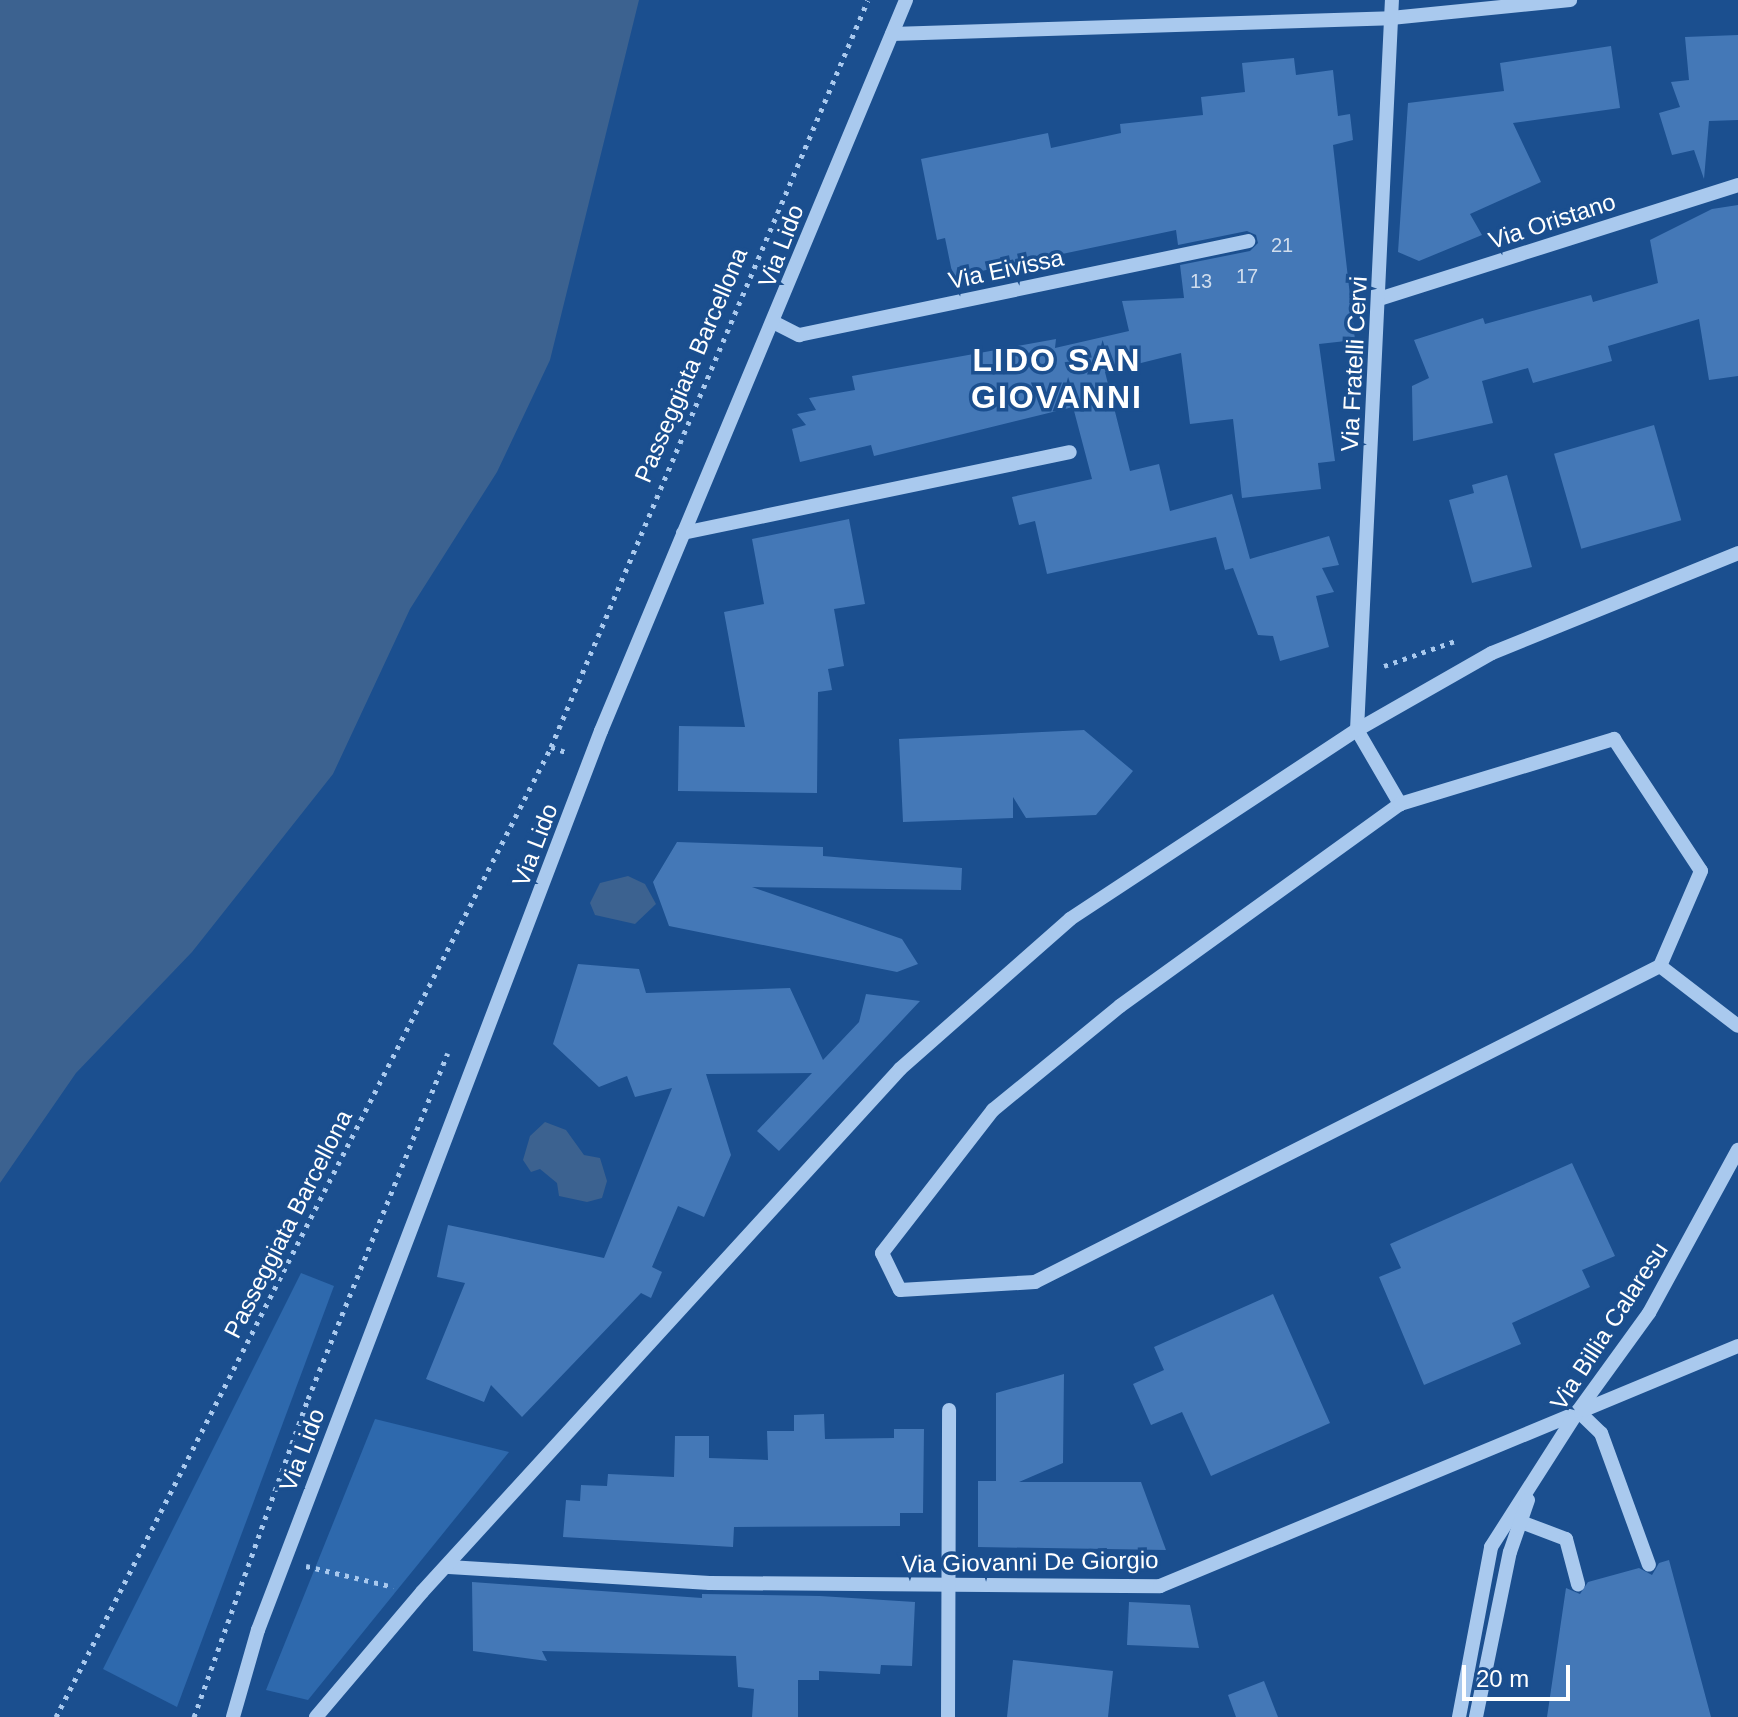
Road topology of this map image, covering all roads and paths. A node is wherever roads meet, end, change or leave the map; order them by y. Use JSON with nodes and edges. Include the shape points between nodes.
{"nodes":[{"id":1,"x":868,"y":0,"type":"edge"},
{"id":2,"x":906,"y":0,"type":"edge"},
{"id":3,"x":1392,"y":0,"type":"edge"},
{"id":4,"x":1570,"y":0,"type":"edge"},
{"id":5,"x":1391,"y":18,"type":"junction"},
{"id":6,"x":892,"y":34,"type":"junction"},
{"id":7,"x":1738,"y":185,"type":"edge"},
{"id":8,"x":1248,"y":241,"type":"dead end"},
{"id":9,"x":1379,"y":299,"type":"junction"},
{"id":10,"x":775,"y":323,"type":"junction"},
{"id":11,"x":1070,"y":452,"type":"dead end"},
{"id":12,"x":683,"y":533,"type":"junction"},
{"id":13,"x":1738,"y":553,"type":"edge"},
{"id":14,"x":1357,"y":730,"type":"junction"},
{"id":15,"x":551,"y":747,"type":"junction"},
{"id":16,"x":563,"y":768,"type":"dead end"},
{"id":17,"x":1400,"y":804,"type":"junction"},
{"id":18,"x":1660,"y":966,"type":"junction"},
{"id":19,"x":1738,"y":1026,"type":"edge"},
{"id":20,"x":450,"y":1047,"type":"dead end"},
{"id":21,"x":1738,"y":1150,"type":"edge"},
{"id":22,"x":1738,"y":1346,"type":"edge"},
{"id":23,"x":949,"y":1410,"type":"dead end"},
{"id":24,"x":1578,"y":1411,"type":"junction"},
{"id":25,"x":1535,"y":1481,"type":"junction"},
{"id":26,"x":1521,"y":1522,"type":"junction"},
{"id":27,"x":301,"y":1564,"type":"dead end"},
{"id":28,"x":1649,"y":1565,"type":"dead end"},
{"id":29,"x":449,"y":1567,"type":"junction"},
{"id":30,"x":1578,"y":1584,"type":"dead end"},
{"id":31,"x":952,"y":1587,"type":"junction"},
{"id":32,"x":395,"y":1600,"type":"dead end"},
{"id":33,"x":317,"y":1716,"type":"edge"},
{"id":34,"x":56,"y":1717,"type":"edge"},
{"id":35,"x":194,"y":1717,"type":"edge"},
{"id":36,"x":233,"y":1717,"type":"edge"},
{"id":37,"x":948,"y":1717,"type":"edge"},
{"id":38,"x":1459,"y":1717,"type":"edge"},
{"id":39,"x":1476,"y":1717,"type":"edge"}],
"edges":[{"from":1,"to":15,"type":"path","name":"Passeggiata Barcellona"},
{"from":2,"to":6,"type":"street","name":"Via Lido"},
{"from":3,"to":5,"type":"street","name":"Via Fratelli Cervi"},
{"from":4,"to":5,"type":"street"},
{"from":5,"to":6,"type":"street"},
{"from":5,"to":9,"type":"street","name":"Via Fratelli Cervi"},
{"from":6,"to":10,"type":"street","name":"Via Lido"},
{"from":7,"to":9,"type":"street","name":"Via Oristano"},
{"from":8,"to":10,"type":"street","name":"Via Eivissa","via":[[799,335]]},
{"from":9,"to":14,"type":"street","name":"Via Fratelli Cervi"},
{"from":10,"to":12,"type":"street","name":"Via Lido"},
{"from":11,"to":12,"type":"street"},
{"from":12,"to":36,"type":"street","name":"Via Lido","via":[[402,1244],[258,1630]]},
{"from":13,"to":14,"type":"street","via":[[1492,653]]},
{"from":14,"to":17,"type":"street"},
{"from":14,"to":29,"type":"street","via":[[1070,919],[900,1069]]},
{"from":15,"to":16,"type":"path","via":[[569,754]]},
{"from":15,"to":34,"type":"path","name":"Passeggiata Barcellona"},
{"from":17,"to":18,"type":"street","via":[[1614,739],[1701,871]]},
{"from":17,"to":18,"type":"street","via":[[1120,1006],[993,1110],[882,1253],[900,1290],[1035,1282]]},
{"from":18,"to":19,"type":"street"},
{"from":20,"to":35,"type":"path","via":[[308,1399]]},
{"from":21,"to":24,"type":"street","name":"Via Billia Calaresu","via":[[1649,1313]]},
{"from":22,"to":24,"type":"street","name":"Via Giovanni De Giorgio"},
{"from":23,"to":31,"type":"street"},
{"from":24,"to":25,"type":"street","name":"Via Billia Calaresu"},
{"from":24,"to":28,"type":"street","via":[[1601,1433]]},
{"from":24,"to":31,"type":"street","name":"Via Giovanni De Giorgio","via":[[1160,1586]]},
{"from":25,"to":26,"type":"street"},
{"from":25,"to":38,"type":"street","via":[[1491,1547]]},
{"from":26,"to":30,"type":"street","via":[[1566,1539]]},
{"from":26,"to":39,"type":"street"},
{"from":27,"to":32,"type":"path","via":[[404,1590]]},
{"from":29,"to":31,"type":"street","name":"Via Giovanni De Giorgio","via":[[710,1583]]},
{"from":29,"to":33,"type":"street"},
{"from":31,"to":37,"type":"street"}]}
